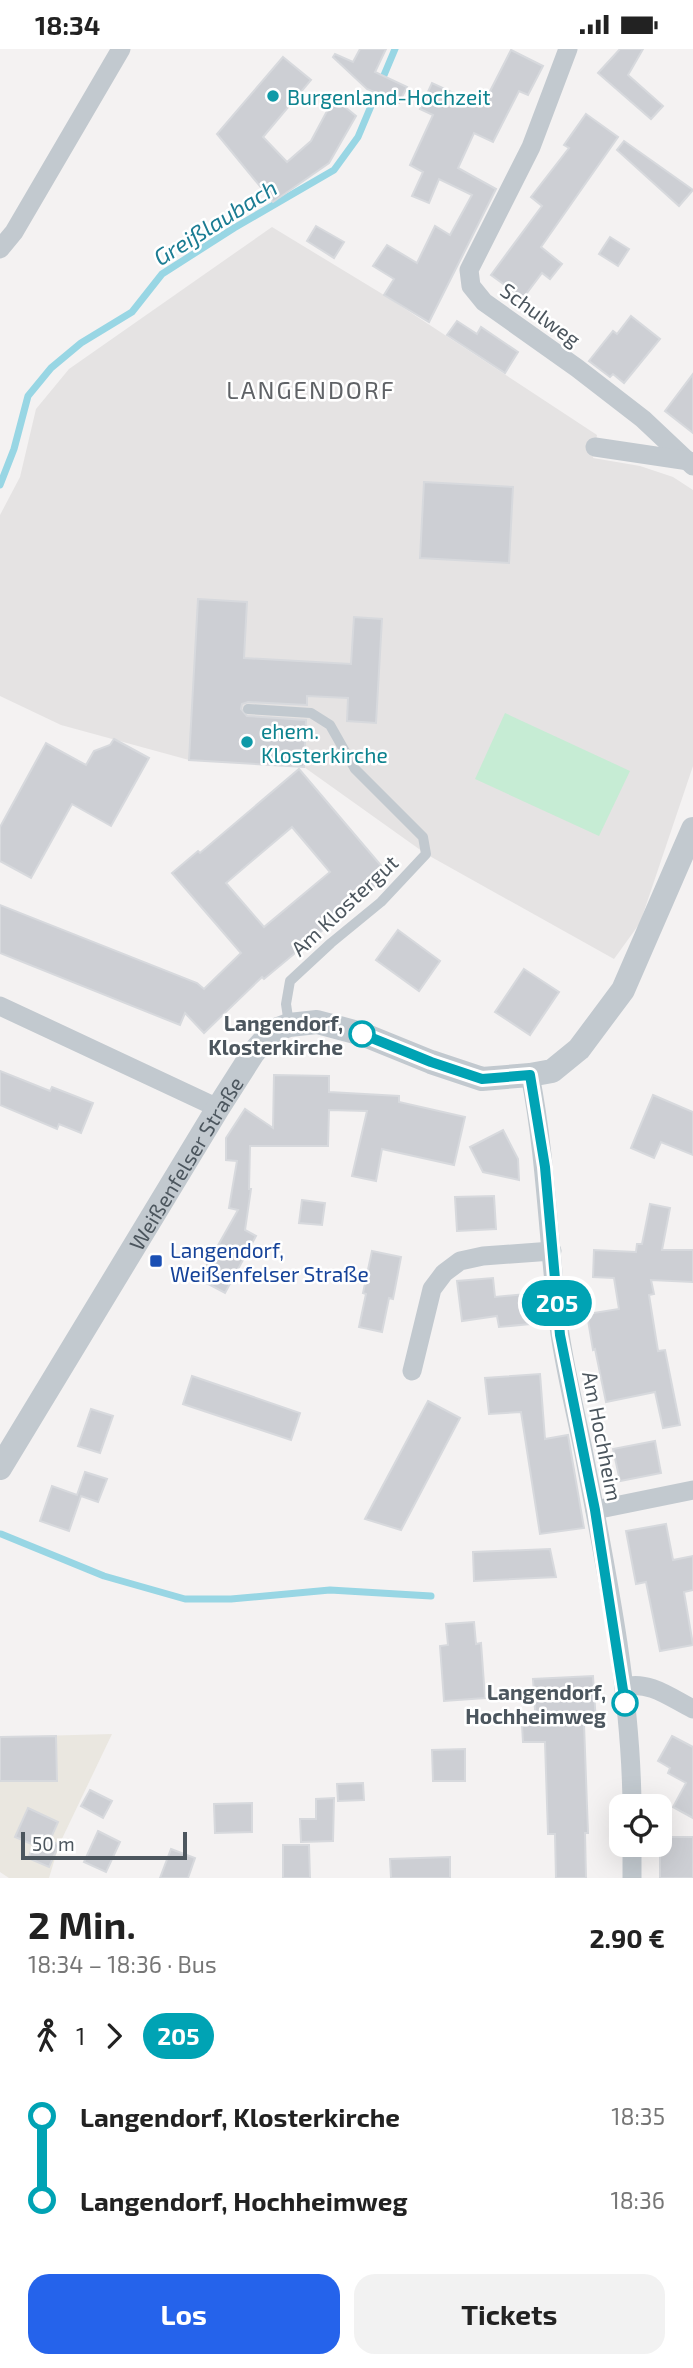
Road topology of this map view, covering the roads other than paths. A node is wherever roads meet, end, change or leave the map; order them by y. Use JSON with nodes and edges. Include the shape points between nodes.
{"nodes":[{"id":1,"x":121,"y":49,"type":"edge"},
{"id":2,"x":569,"y":49,"type":"edge"},
{"id":3,"x":0,"y":249,"type":"edge"},
{"id":4,"x":595,"y":447,"type":"dead end"},
{"id":5,"x":691,"y":463,"type":"edge"},
{"id":6,"x":248,"y":709,"type":"dead end"},
{"id":7,"x":693,"y":829,"type":"edge"},
{"id":8,"x":0,"y":1006,"type":"edge"},
{"id":9,"x":289,"y":1025,"type":"junction"},
{"id":10,"x":530,"y":1075,"type":"junction"},
{"id":11,"x":218,"y":1108,"type":"junction"},
{"id":12,"x":552,"y":1251,"type":"junction"},
{"id":13,"x":412,"y":1371,"type":"dead end"},
{"id":14,"x":0,"y":1468,"type":"edge"},
{"id":15,"x":693,"y":1490,"type":"edge"},
{"id":16,"x":595,"y":1510,"type":"junction"},
{"id":17,"x":624,"y":1687,"type":"junction"},
{"id":18,"x":693,"y":1709,"type":"edge"},
{"id":19,"x":632,"y":1794,"type":"edge"},
{"id":20,"x":632,"y":1857,"type":"edge"},
{"id":21,"x":632,"y":1878,"type":"edge"}],
"edges":[{"from":1,"to":3,"type":"street"},
{"from":2,"to":5,"type":"street","name":"Schulweg","via":[[531,147],[469,270],[471,286],[484,302],[577,367]]},
{"from":4,"to":5,"type":"street","name":"Schulweg"},
{"from":6,"to":9,"type":"lane","name":"Am Klostergut","via":[[311,713],[330,725],[355,769],[423,837],[426,854],[381,902],[290,981]]},
{"from":7,"to":10,"type":"street","via":[[623,989],[579,1049],[552,1071]]},
{"from":8,"to":11,"type":"street"},
{"from":9,"to":10,"type":"street","via":[[317,1022],[362,1034],[482,1079]]},
{"from":9,"to":11,"type":"street","name":"Weißenfelser Straße","via":[[274,1031],[253,1053]]},
{"from":10,"to":12,"type":"street","name":"Am Hochheim"},
{"from":11,"to":14,"type":"street","name":"Weißenfelser Straße"},
{"from":12,"to":13,"type":"street","via":[[483,1256],[460,1261],[444,1273],[432,1289]]},
{"from":12,"to":16,"type":"street","name":"Am Hochheim","via":[[560,1335]]},
{"from":15,"to":16,"type":"street"},
{"from":16,"to":17,"type":"street","name":"Am Hochheim"},
{"from":17,"to":18,"type":"street","via":[[649,1686]]},
{"from":17,"to":19,"type":"street","name":"Am Hochheim"},
{"from":20,"to":21,"type":"street"}]}
